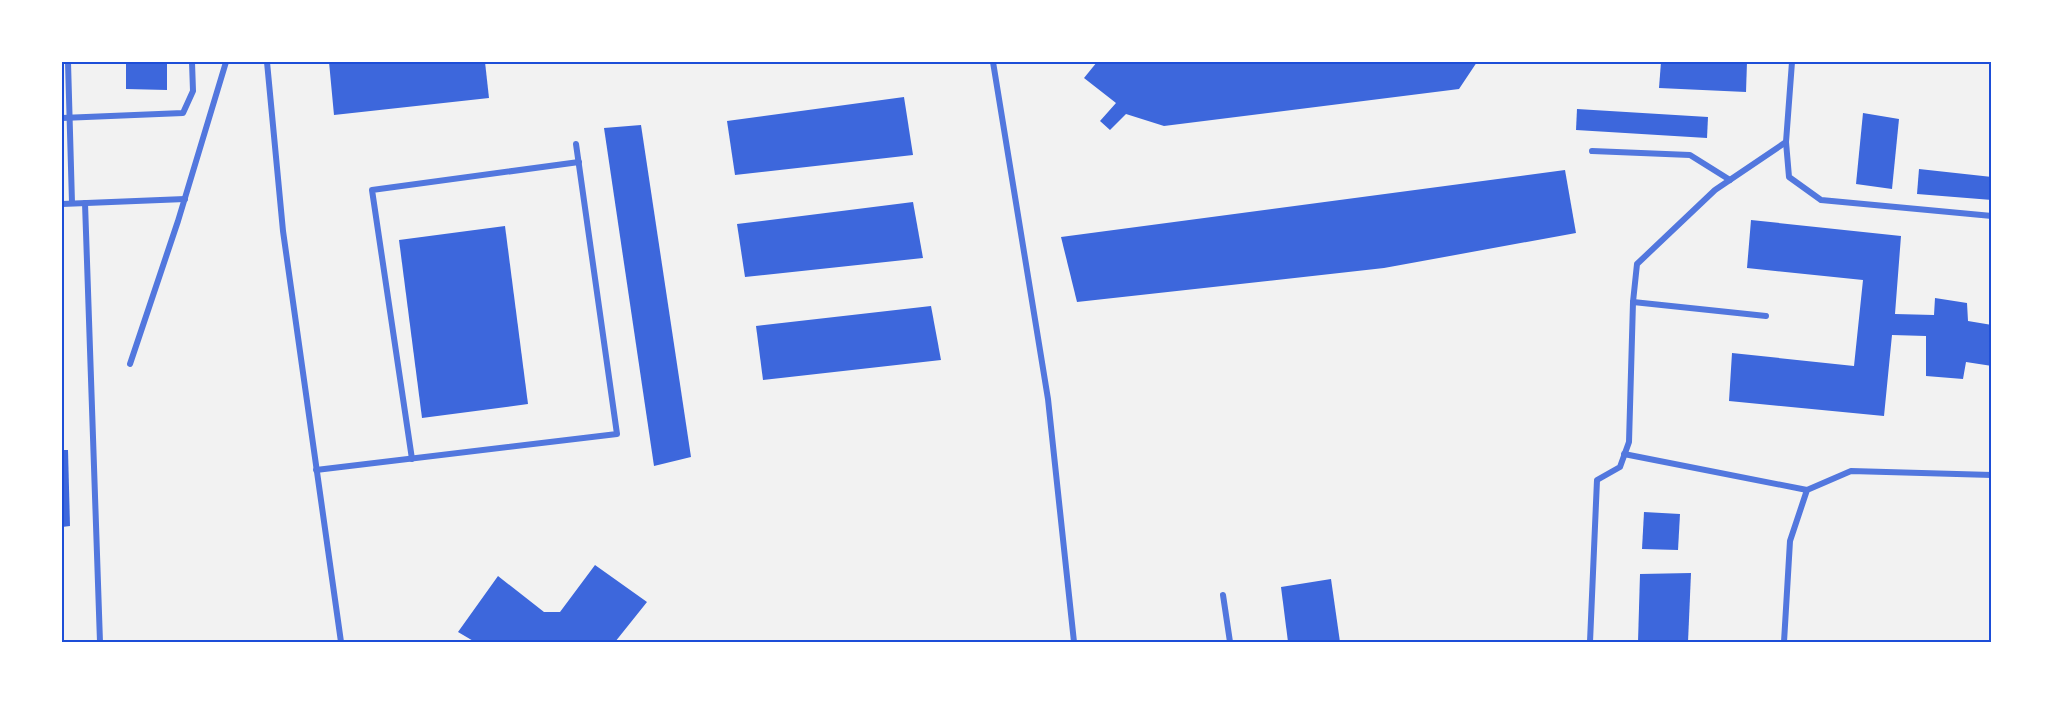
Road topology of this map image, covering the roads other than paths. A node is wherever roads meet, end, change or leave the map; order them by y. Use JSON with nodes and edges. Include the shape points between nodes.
{"nodes":[{"id":1,"x":68,"y":62,"type":"edge"},
{"id":2,"x":192,"y":62,"type":"edge"},
{"id":3,"x":226,"y":62,"type":"edge"},
{"id":4,"x":267,"y":62,"type":"edge"},
{"id":5,"x":993,"y":62,"type":"edge"},
{"id":6,"x":1792,"y":62,"type":"edge"},
{"id":7,"x":62,"y":118,"type":"edge"},
{"id":8,"x":70,"y":118,"type":"junction"},
{"id":9,"x":1786,"y":142,"type":"junction"},
{"id":10,"x":576,"y":144,"type":"dead end"},
{"id":11,"x":1592,"y":150,"type":"dead end"},
{"id":12,"x":579,"y":162,"type":"junction"},
{"id":13,"x":1730,"y":180,"type":"junction"},
{"id":14,"x":185,"y":199,"type":"junction"},
{"id":15,"x":72,"y":203,"type":"junction"},
{"id":16,"x":85,"y":203,"type":"junction"},
{"id":17,"x":62,"y":204,"type":"edge"},
{"id":18,"x":1992,"y":216,"type":"edge"},
{"id":19,"x":1633,"y":302,"type":"junction"},
{"id":20,"x":1766,"y":316,"type":"dead end"},
{"id":21,"x":130,"y":364,"type":"dead end"},
{"id":22,"x":1624,"y":454,"type":"junction"},
{"id":23,"x":412,"y":459,"type":"junction"},
{"id":24,"x":316,"y":470,"type":"junction"},
{"id":25,"x":1992,"y":475,"type":"edge"},
{"id":26,"x":1807,"y":490,"type":"junction"},
{"id":27,"x":1223,"y":595,"type":"dead end"},
{"id":28,"x":100,"y":642,"type":"edge"},
{"id":29,"x":341,"y":642,"type":"edge"},
{"id":30,"x":1074,"y":642,"type":"edge"},
{"id":31,"x":1230,"y":642,"type":"edge"},
{"id":32,"x":1590,"y":642,"type":"edge"},
{"id":33,"x":1784,"y":642,"type":"edge"}],
"edges":[{"from":1,"to":8,"type":"street"},
{"from":2,"to":8,"type":"street","via":[[193,91],[183,113]]},
{"from":3,"to":14,"type":"street"},
{"from":4,"to":24,"type":"street","via":[[283,231]]},
{"from":5,"to":30,"type":"street","via":[[1048,399]]},
{"from":6,"to":9,"type":"street"},
{"from":7,"to":8,"type":"street"},
{"from":8,"to":15,"type":"street"},
{"from":9,"to":13,"type":"street"},
{"from":9,"to":18,"type":"street","via":[[1789,177],[1821,200]]},
{"from":10,"to":12,"type":"street"},
{"from":11,"to":13,"type":"street","via":[[1690,155]]},
{"from":12,"to":23,"type":"street","via":[[372,190]]},
{"from":12,"to":23,"type":"street","via":[[617,434]]},
{"from":13,"to":19,"type":"street","via":[[1637,264]]},
{"from":14,"to":16,"type":"street"},
{"from":14,"to":21,"type":"street"},
{"from":15,"to":16,"type":"street"},
{"from":15,"to":17,"type":"street"},
{"from":16,"to":28,"type":"street"},
{"from":19,"to":20,"type":"street"},
{"from":19,"to":22,"type":"street","via":[[1629,442]]},
{"from":22,"to":26,"type":"street"},
{"from":22,"to":32,"type":"street","via":[[1620,467],[1597,480]]},
{"from":23,"to":24,"type":"street"},
{"from":24,"to":29,"type":"street"},
{"from":25,"to":26,"type":"street","via":[[1851,471]]},
{"from":26,"to":33,"type":"street","via":[[1790,541]]},
{"from":27,"to":31,"type":"street"}]}
